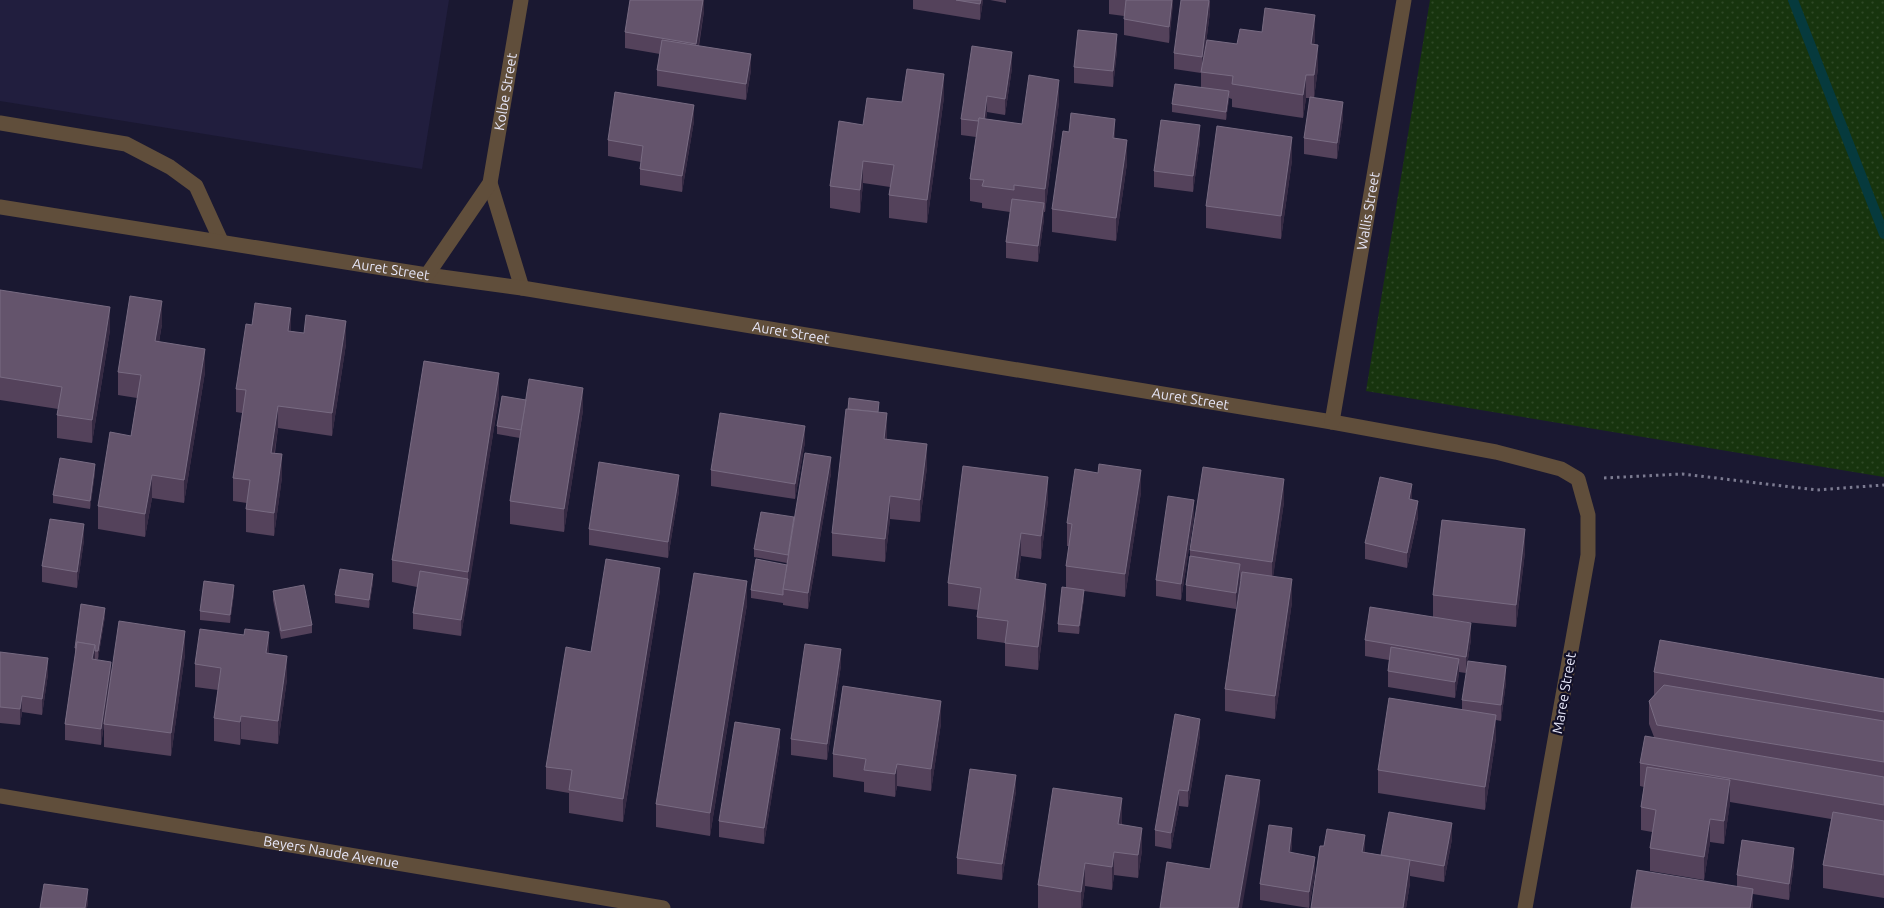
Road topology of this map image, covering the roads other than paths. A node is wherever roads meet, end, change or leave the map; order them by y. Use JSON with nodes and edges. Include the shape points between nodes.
{"nodes":[{"id":1,"x":521,"y":0,"type":"edge"},
{"id":2,"x":1404,"y":0,"type":"edge"},
{"id":3,"x":0,"y":123,"type":"edge"},
{"id":4,"x":490,"y":183,"type":"junction"},
{"id":5,"x":0,"y":206,"type":"edge"},
{"id":6,"x":221,"y":241,"type":"junction"},
{"id":7,"x":427,"y":275,"type":"junction"},
{"id":8,"x":522,"y":288,"type":"junction"},
{"id":9,"x":1332,"y":422,"type":"junction"},
{"id":10,"x":1578,"y":479,"type":"joint"},
{"id":11,"x":0,"y":796,"type":"edge"},
{"id":12,"x":663,"y":908,"type":"edge"},
{"id":13,"x":1525,"y":908,"type":"edge"}],
"edges":[{"from":1,"to":4,"type":"street","name":"Kolbe Street"},
{"from":2,"to":9,"type":"street","name":"Wallis Street"},
{"from":3,"to":6,"type":"street","via":[[126,144],[144,153],[196,186]]},
{"from":4,"to":7,"type":"street","name":"Kolbe Street"},
{"from":4,"to":8,"type":"street","name":"Kolbe Street"},
{"from":5,"to":6,"type":"street","name":"Auret Street"},
{"from":6,"to":7,"type":"street","name":"Auret Street"},
{"from":7,"to":8,"type":"street","name":"Auret Street"},
{"from":8,"to":9,"type":"street","name":"Auret Street"},
{"from":9,"to":10,"type":"street","name":"Auret Street","via":[[1496,452],[1561,470]]},
{"from":10,"to":13,"type":"street","name":"Maree Street","via":[[1588,515],[1588,555]]},
{"from":11,"to":12,"type":"street","name":"Beyers Naude Avenue"}]}
